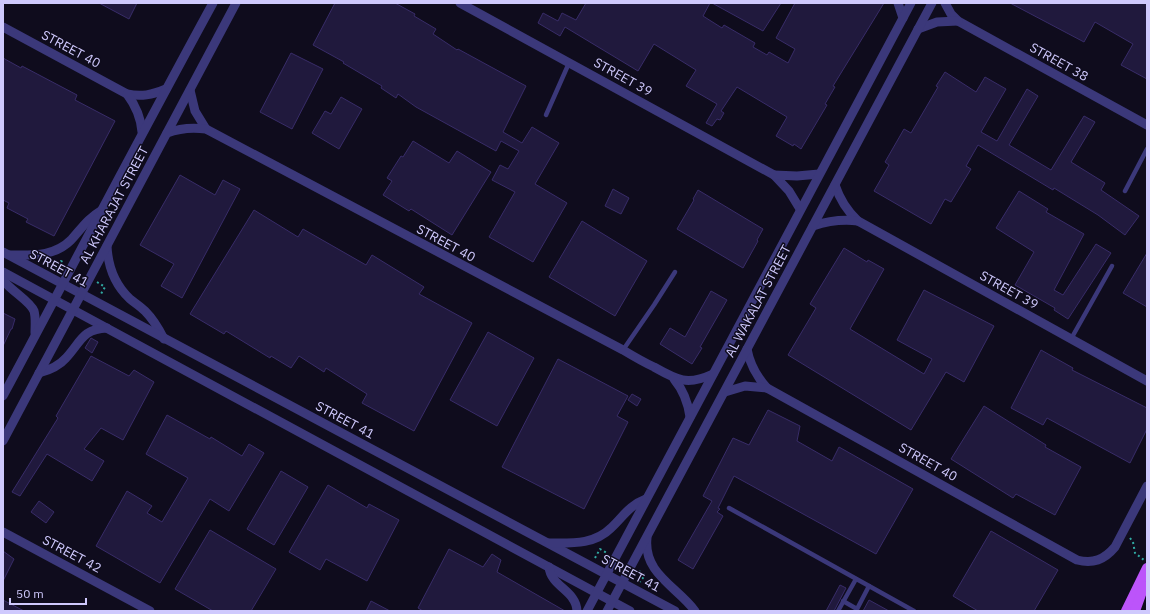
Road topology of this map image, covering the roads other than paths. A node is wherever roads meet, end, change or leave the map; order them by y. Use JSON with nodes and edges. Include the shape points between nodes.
{"nodes":[{"id":1,"x":213,"y":3,"type":"edge"},
{"id":2,"x":236,"y":3,"type":"edge"},
{"id":3,"x":460,"y":3,"type":"edge"},
{"id":4,"x":898,"y":3,"type":"edge"},
{"id":5,"x":911,"y":3,"type":"edge"},
{"id":6,"x":932,"y":3,"type":"edge"},
{"id":7,"x":945,"y":3,"type":"edge"},
{"id":8,"x":903,"y":18,"type":"junction"},
{"id":9,"x":958,"y":21,"type":"junction"},
{"id":10,"x":3,"y":27,"type":"edge"},
{"id":11,"x":918,"y":30,"type":"junction"},
{"id":12,"x":569,"y":63,"type":"junction"},
{"id":13,"x":166,"y":89,"type":"junction"},
{"id":14,"x":190,"y":90,"type":"junction"},
{"id":15,"x":127,"y":94,"type":"junction"},
{"id":16,"x":546,"y":115,"type":"dead end"},
{"id":17,"x":1147,"y":125,"type":"edge"},
{"id":18,"x":206,"y":129,"type":"junction"},
{"id":19,"x":142,"y":132,"type":"junction"},
{"id":20,"x":167,"y":133,"type":"junction"},
{"id":21,"x":1147,"y":149,"type":"edge"},
{"id":22,"x":819,"y":174,"type":"junction"},
{"id":23,"x":774,"y":175,"type":"junction"},
{"id":24,"x":835,"y":186,"type":"junction"},
{"id":25,"x":1126,"y":191,"type":"dead end"},
{"id":26,"x":103,"y":209,"type":"junction"},
{"id":27,"x":800,"y":210,"type":"junction"},
{"id":28,"x":858,"y":221,"type":"junction"},
{"id":29,"x":813,"y":226,"type":"junction"},
{"id":30,"x":106,"y":246,"type":"junction"},
{"id":31,"x":6,"y":254,"type":"edge"},
{"id":32,"x":1112,"y":266,"type":"dead end"},
{"id":33,"x":3,"y":272,"type":"edge"},
{"id":34,"x":675,"y":272,"type":"dead end"},
{"id":35,"x":3,"y":280,"type":"edge"},
{"id":36,"x":62,"y":284,"type":"junction"},
{"id":37,"x":81,"y":294,"type":"junction"},
{"id":38,"x":54,"y":300,"type":"junction"},
{"id":39,"x":73,"y":310,"type":"junction"},
{"id":40,"x":107,"y":328,"type":"junction"},
{"id":41,"x":35,"y":336,"type":"junction"},
{"id":42,"x":164,"y":339,"type":"junction"},
{"id":43,"x":1071,"y":339,"type":"junction"},
{"id":44,"x":747,"y":349,"type":"junction"},
{"id":45,"x":623,"y":350,"type":"junction"},
{"id":46,"x":40,"y":373,"type":"junction"},
{"id":47,"x":713,"y":374,"type":"junction"},
{"id":48,"x":674,"y":379,"type":"junction"},
{"id":49,"x":1147,"y":381,"type":"edge"},
{"id":50,"x":767,"y":388,"type":"junction"},
{"id":51,"x":725,"y":392,"type":"junction"},
{"id":52,"x":3,"y":396,"type":"edge"},
{"id":53,"x":690,"y":417,"type":"junction"},
{"id":54,"x":3,"y":441,"type":"edge"},
{"id":55,"x":1147,"y":486,"type":"edge"},
{"id":56,"x":646,"y":499,"type":"junction"},
{"id":57,"x":729,"y":508,"type":"dead end"},
{"id":58,"x":3,"y":532,"type":"edge"},
{"id":59,"x":647,"y":536,"type":"junction"},
{"id":60,"x":547,"y":543,"type":"junction"},
{"id":61,"x":548,"y":567,"type":"junction"},
{"id":62,"x":1147,"y":568,"type":"edge"},
{"id":63,"x":606,"y":575,"type":"junction"},
{"id":64,"x":856,"y":579,"type":"junction"},
{"id":65,"x":1147,"y":579,"type":"edge"},
{"id":66,"x":622,"y":583,"type":"junction"},
{"id":67,"x":869,"y":586,"type":"junction"},
{"id":68,"x":596,"y":593,"type":"junction"},
{"id":69,"x":843,"y":601,"type":"junction"},
{"id":70,"x":612,"y":602,"type":"junction"},
{"id":71,"x":856,"y":610,"type":"edge"},
{"id":72,"x":150,"y":611,"type":"edge"},
{"id":73,"x":577,"y":611,"type":"edge"},
{"id":74,"x":587,"y":611,"type":"edge"},
{"id":75,"x":607,"y":611,"type":"edge"},
{"id":76,"x":630,"y":611,"type":"edge"},
{"id":77,"x":676,"y":611,"type":"edge"},
{"id":78,"x":695,"y":611,"type":"edge"},
{"id":79,"x":838,"y":611,"type":"edge"},
{"id":80,"x":914,"y":611,"type":"edge"},
{"id":81,"x":1126,"y":611,"type":"edge"},
{"id":82,"x":1135,"y":611,"type":"edge"}],
"edges":[{"from":1,"to":13,"type":"street","name":"AL KHARAJAT STREET"},
{"from":2,"to":14,"type":"street","name":"AL KHARAJAT STREET"},
{"from":3,"to":12,"type":"street","name":"STREET 39"},
{"from":4,"to":8,"type":"street"},
{"from":5,"to":8,"type":"street","name":"AL WAKALAT STREET"},
{"from":6,"to":11,"type":"street","name":"AL WAKALAT STREET"},
{"from":7,"to":9,"type":"street","name":"STREET 38"},
{"from":8,"to":22,"type":"street","name":"AL WAKALAT STREET"},
{"from":9,"to":11,"type":"street","via":[[937,22]]},
{"from":9,"to":17,"type":"street","name":"STREET 38"},
{"from":10,"to":15,"type":"street","name":"STREET 40"},
{"from":11,"to":24,"type":"street","name":"AL WAKALAT STREET"},
{"from":12,"to":16,"type":"lane"},
{"from":12,"to":23,"type":"street","name":"STREET 39"},
{"from":13,"to":15,"type":"street","name":"STREET 40","via":[[147,96]]},
{"from":13,"to":19,"type":"street","name":"AL KHARAJAT STREET"},
{"from":14,"to":18,"type":"street","name":"STREET 40","via":[[194,111]]},
{"from":14,"to":20,"type":"street","name":"AL KHARAJAT STREET"},
{"from":15,"to":19,"type":"street","name":"STREET 40","via":[[138,112]]},
{"from":18,"to":20,"type":"street","name":"STREET 40","via":[[176,129]]},
{"from":18,"to":45,"type":"street","name":"STREET 40"},
{"from":19,"to":26,"type":"street","name":"AL KHARAJAT STREET"},
{"from":20,"to":30,"type":"street","name":"AL KHARAJAT STREET"},
{"from":21,"to":25,"type":"lane"},
{"from":22,"to":23,"type":"street","name":"STREET 39"},
{"from":22,"to":27,"type":"street","name":"AL WAKALAT STREET"},
{"from":23,"to":27,"type":"street","name":"STREET 39","via":[[789,191]]},
{"from":24,"to":28,"type":"street","name":"STREET 39","via":[[842,201]]},
{"from":24,"to":29,"type":"street","name":"AL WAKALAT STREET"},
{"from":26,"to":31,"type":"street","via":[[88,219],[71,240],[58,250],[43,255]]},
{"from":26,"to":36,"type":"street","name":"AL KHARAJAT STREET"},
{"from":27,"to":47,"type":"street","name":"AL WAKALAT STREET"},
{"from":28,"to":29,"type":"street","name":"STREET 39","via":[[831,221]]},
{"from":28,"to":43,"type":"street","name":"STREET 39"},
{"from":29,"to":44,"type":"street","name":"AL WAKALAT STREET"},
{"from":30,"to":37,"type":"street","name":"AL KHARAJAT STREET"},
{"from":30,"to":42,"type":"street","via":[[108,263],[117,284],[153,320]]},
{"from":31,"to":36,"type":"street","name":"STREET 41"},
{"from":32,"to":43,"type":"lane"},
{"from":33,"to":38,"type":"street"},
{"from":34,"to":45,"type":"lane"},
{"from":35,"to":41,"type":"street","via":[[32,308],[35,317]]},
{"from":36,"to":37,"type":"street","name":"STREET 41"},
{"from":36,"to":38,"type":"street","name":"AL KHARAJAT STREET"},
{"from":37,"to":39,"type":"street","name":"AL KHARAJAT STREET"},
{"from":37,"to":42,"type":"street","name":"STREET 41"},
{"from":38,"to":39,"type":"street"},
{"from":38,"to":41,"type":"street","name":"AL KHARAJAT STREET"},
{"from":39,"to":40,"type":"street"},
{"from":39,"to":46,"type":"street","name":"AL KHARAJAT STREET"},
{"from":40,"to":46,"type":"street","via":[[86,333],[61,363]]},
{"from":40,"to":61,"type":"street"},
{"from":41,"to":52,"type":"street","name":"AL KHARAJAT STREET"},
{"from":42,"to":60,"type":"street","name":"STREET 41"},
{"from":43,"to":49,"type":"street","name":"STREET 39"},
{"from":44,"to":50,"type":"street","name":"STREET 40","via":[[752,366]]},
{"from":44,"to":51,"type":"street","name":"AL WAKALAT STREET"},
{"from":45,"to":48,"type":"street","name":"STREET 40"},
{"from":46,"to":54,"type":"street","name":"AL KHARAJAT STREET"},
{"from":47,"to":48,"type":"street","name":"STREET 40","via":[[694,380]]},
{"from":47,"to":53,"type":"street","name":"AL WAKALAT STREET"},
{"from":48,"to":53,"type":"street","name":"STREET 40","via":[[686,396]]},
{"from":50,"to":51,"type":"street","name":"STREET 40","via":[[746,386]]},
{"from":50,"to":55,"type":"street","name":"STREET 40","via":[[1077,560],[1094,562],[1110,554]]},
{"from":51,"to":59,"type":"street","name":"AL WAKALAT STREET"},
{"from":53,"to":56,"type":"street","name":"AL WAKALAT STREET"},
{"from":56,"to":60,"type":"street","via":[[628,509],[610,529],[597,538],[582,543]]},
{"from":56,"to":63,"type":"street","name":"AL WAKALAT STREET"},
{"from":57,"to":64,"type":"lane"},
{"from":58,"to":72,"type":"street","name":"STREET 42"},
{"from":59,"to":66,"type":"street","name":"AL WAKALAT STREET"},
{"from":59,"to":78,"type":"street","via":[[650,559],[658,574]]},
{"from":60,"to":63,"type":"street","name":"STREET 41"},
{"from":61,"to":68,"type":"street"},
{"from":61,"to":73,"type":"street","via":[[552,578],[573,597]]},
{"from":62,"to":81,"type":"main road"},
{"from":63,"to":66,"type":"street","name":"STREET 41"},
{"from":63,"to":68,"type":"street","name":"AL WAKALAT STREET"},
{"from":64,"to":67,"type":"lane"},
{"from":64,"to":69,"type":"lane"},
{"from":65,"to":82,"type":"main road"},
{"from":66,"to":70,"type":"street","name":"AL WAKALAT STREET"},
{"from":66,"to":77,"type":"street","name":"STREET 41"},
{"from":67,"to":71,"type":"lane"},
{"from":67,"to":80,"type":"lane"},
{"from":68,"to":70,"type":"street"},
{"from":68,"to":74,"type":"street","name":"AL WAKALAT STREET"},
{"from":69,"to":71,"type":"lane"},
{"from":69,"to":79,"type":"lane"},
{"from":70,"to":75,"type":"street","name":"AL WAKALAT STREET"},
{"from":70,"to":76,"type":"street"}]}
